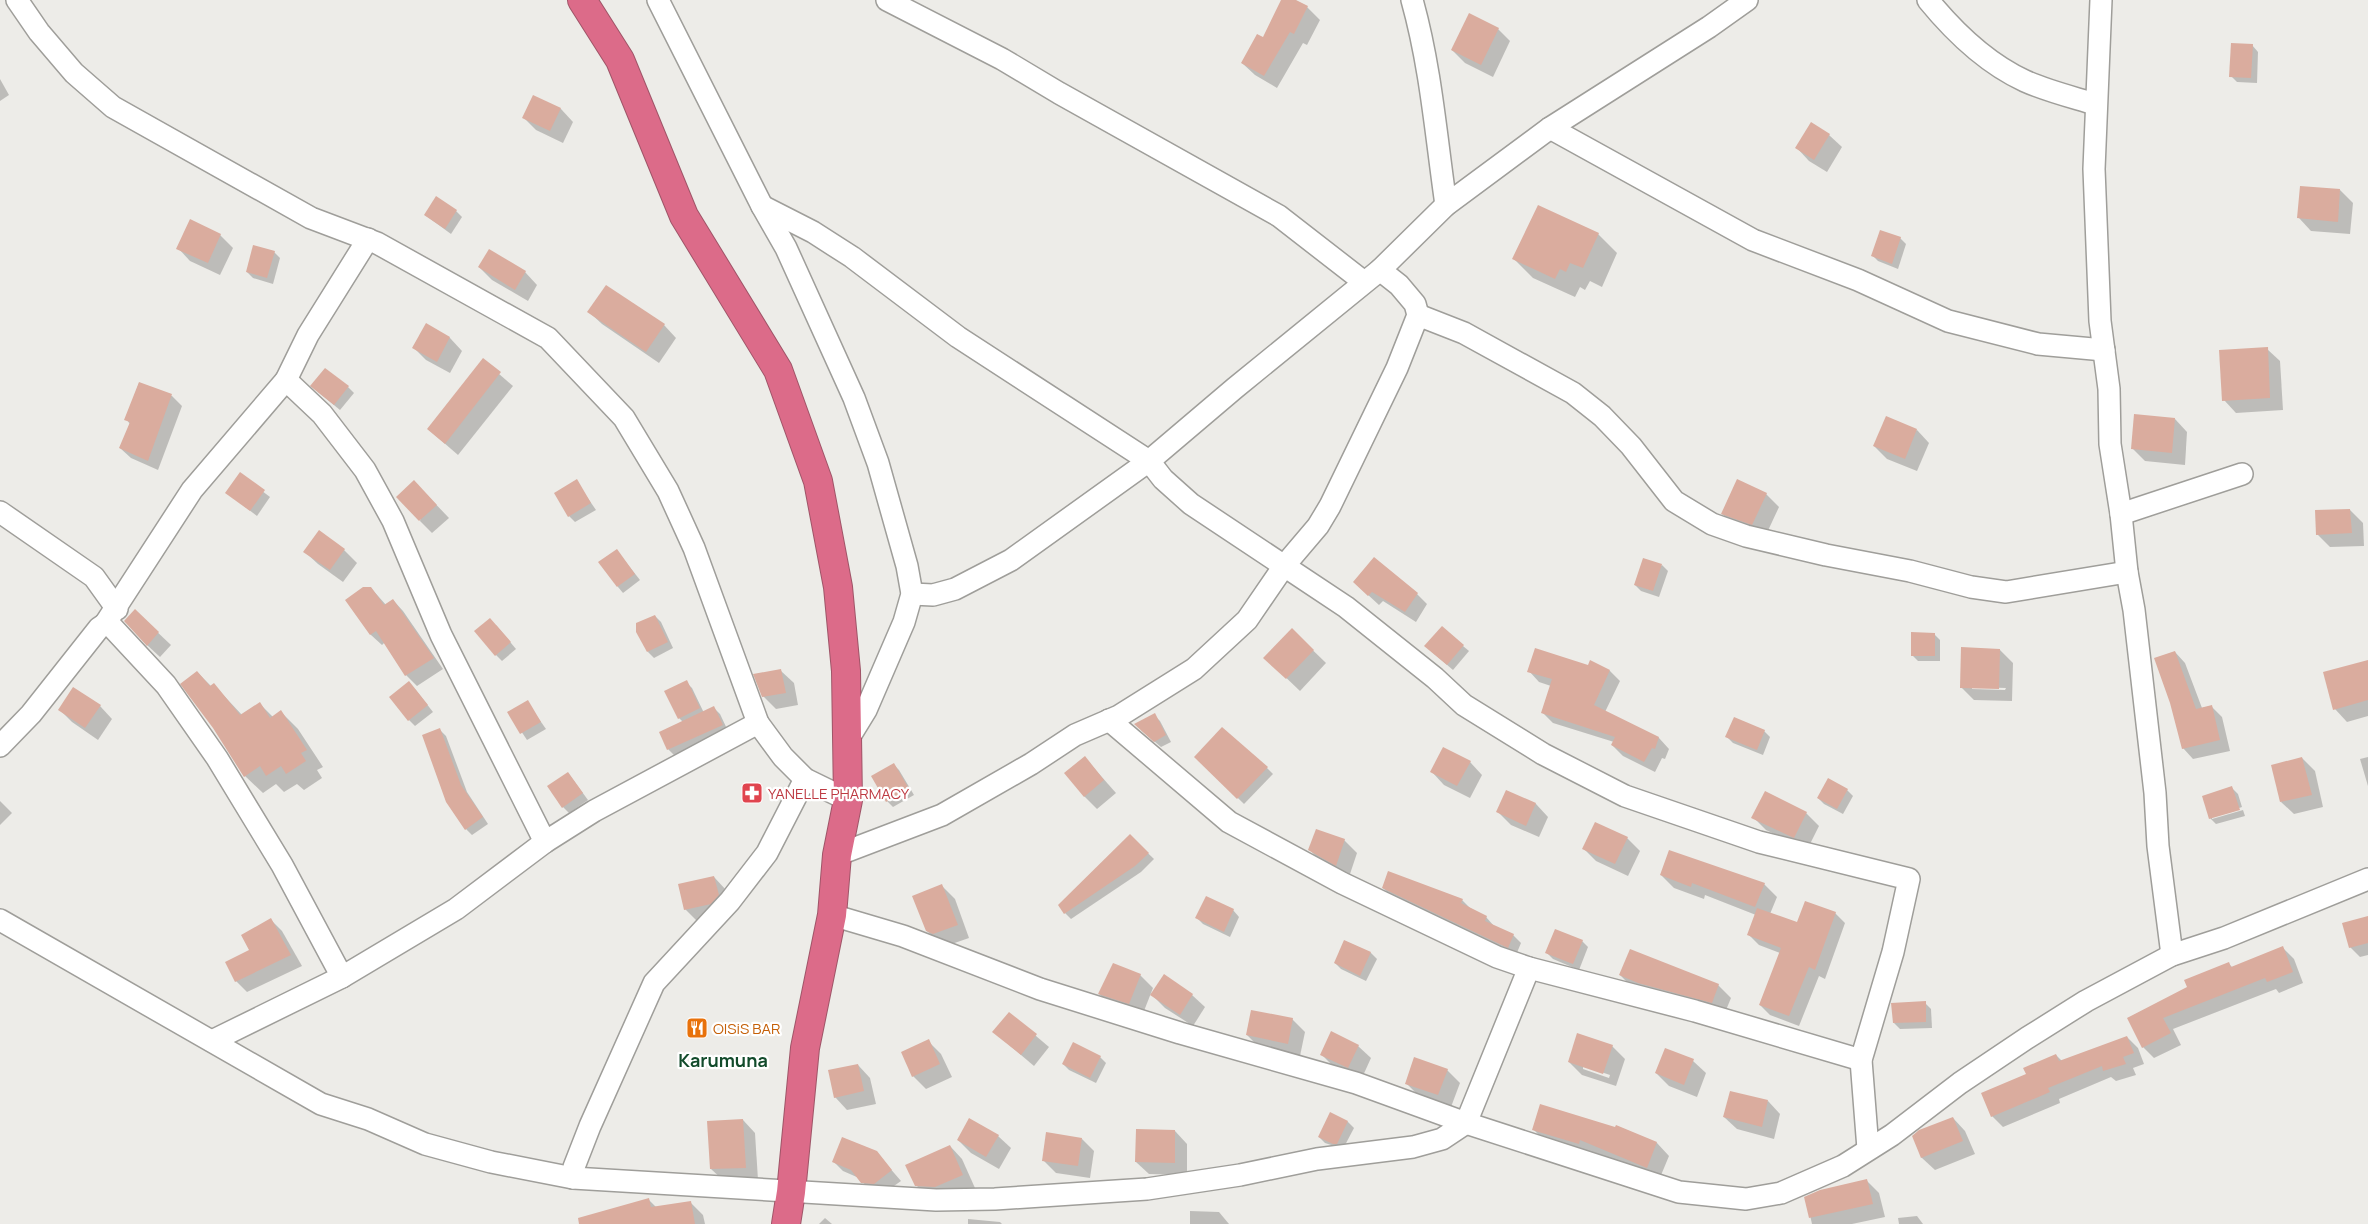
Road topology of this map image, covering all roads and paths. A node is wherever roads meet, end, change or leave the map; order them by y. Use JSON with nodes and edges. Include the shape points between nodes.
{"nodes":[{"id":1,"x":17,"y":0,"type":"edge"},
{"id":2,"x":582,"y":0,"type":"edge"},
{"id":3,"x":658,"y":0,"type":"edge"},
{"id":4,"x":887,"y":0,"type":"edge"},
{"id":5,"x":1412,"y":0,"type":"edge"},
{"id":6,"x":1747,"y":0,"type":"edge"},
{"id":7,"x":1928,"y":0,"type":"edge"},
{"id":8,"x":2101,"y":0,"type":"edge"},
{"id":9,"x":2095,"y":104,"type":"junction"},
{"id":10,"x":1550,"y":128,"type":"junction"},
{"id":11,"x":1446,"y":205,"type":"junction"},
{"id":12,"x":762,"y":206,"type":"junction"},
{"id":13,"x":368,"y":240,"type":"junction"},
{"id":14,"x":1372,"y":276,"type":"junction"},
{"id":15,"x":1418,"y":315,"type":"junction"},
{"id":16,"x":2104,"y":350,"type":"junction"},
{"id":17,"x":286,"y":380,"type":"junction"},
{"id":18,"x":1149,"y":462,"type":"junction"},
{"id":19,"x":2242,"y":474,"type":"dead end"},
{"id":20,"x":0,"y":512,"type":"edge"},
{"id":21,"x":2121,"y":514,"type":"junction"},
{"id":22,"x":1284,"y":566,"type":"junction"},
{"id":23,"x":2127,"y":572,"type":"junction"},
{"id":24,"x":912,"y":594,"type":"junction"},
{"id":25,"x":111,"y":616,"type":"junction"},
{"id":26,"x":1109,"y":720,"type":"junction"},
{"id":27,"x":758,"y":723,"type":"junction"},
{"id":28,"x":847,"y":741,"type":"junction"},
{"id":29,"x":0,"y":746,"type":"edge"},
{"id":30,"x":805,"y":779,"type":"junction"},
{"id":31,"x":848,"y":800,"type":"junction"},
{"id":32,"x":545,"y":842,"type":"junction"},
{"id":33,"x":837,"y":855,"type":"junction"},
{"id":34,"x":2368,"y":879,"type":"edge"},
{"id":35,"x":832,"y":916,"type":"junction"},
{"id":36,"x":0,"y":920,"type":"edge"},
{"id":37,"x":2172,"y":954,"type":"junction"},
{"id":38,"x":1529,"y":968,"type":"junction"},
{"id":39,"x":342,"y":977,"type":"junction"},
{"id":40,"x":212,"y":1041,"type":"junction"},
{"id":41,"x":1861,"y":1060,"type":"junction"},
{"id":42,"x":1466,"y":1124,"type":"junction"},
{"id":43,"x":1868,"y":1149,"type":"junction"},
{"id":44,"x":573,"y":1178,"type":"junction"},
{"id":45,"x":791,"y":1192,"type":"junction"},
{"id":46,"x":786,"y":1224,"type":"edge"}],
"edges":[{"from":1,"to":13,"type":"street","via":[[74,73],[112,107],[311,218]]},
{"from":2,"to":28,"type":"highway","via":[[620,60],[684,216],[778,370],[818,481],[838,587],[846,671]]},
{"from":3,"to":12,"type":"street"},
{"from":4,"to":14,"type":"street","via":[[1002,59],[1279,216]]},
{"from":5,"to":11,"type":"street","via":[[1432,93]]},
{"from":6,"to":10,"type":"street"},
{"from":7,"to":9,"type":"street","via":[[1944,20],[1983,56],[2024,81]]},
{"from":8,"to":9,"type":"street"},
{"from":9,"to":16,"type":"street","via":[[2094,205]]},
{"from":10,"to":11,"type":"street"},
{"from":10,"to":16,"type":"street","via":[[1753,240],[1858,280],[1948,321],[2038,344]]},
{"from":11,"to":14,"type":"street"},
{"from":12,"to":18,"type":"street","via":[[813,232],[852,257],[958,338]]},
{"from":12,"to":24,"type":"street","via":[[786,248],[854,398],[878,462]]},
{"from":13,"to":17,"type":"street","via":[[308,335]]},
{"from":13,"to":27,"type":"street","via":[[548,338],[624,418],[668,491],[694,548]]},
{"from":14,"to":15,"type":"street","via":[[1399,285],[1415,304]]},
{"from":14,"to":18,"type":"street"},
{"from":15,"to":22,"type":"street","via":[[1344,482],[1318,526]]},
{"from":15,"to":23,"type":"street","via":[[1464,333],[1573,393],[1602,416],[1674,501],[1712,524],[1746,536],[1826,555],[2006,592]]},
{"from":16,"to":21,"type":"street","via":[[2109,389],[2110,444]]},
{"from":17,"to":25,"type":"street","via":[[192,490]]},
{"from":17,"to":32,"type":"street","via":[[322,414],[365,470],[392,521],[440,635]]},
{"from":18,"to":22,"type":"street","via":[[1191,504]]},
{"from":18,"to":24,"type":"street","via":[[1011,560],[954,589],[934,595]]},
{"from":19,"to":21,"type":"street"},
{"from":20,"to":25,"type":"street","via":[[94,577]]},
{"from":21,"to":23,"type":"street"},
{"from":22,"to":26,"type":"street","via":[[1248,620],[1194,669]]},
{"from":22,"to":41,"type":"street","via":[[1346,608],[1464,705],[1543,754],[1625,796],[1759,842],[1909,879]]},
{"from":23,"to":37,"type":"street","via":[[2134,610]]},
{"from":24,"to":28,"type":"street","via":[[904,622],[866,710]]},
{"from":25,"to":29,"type":"street","via":[[31,714]]},
{"from":25,"to":39,"type":"street","via":[[119,634],[166,685],[216,758],[282,865]]},
{"from":26,"to":33,"type":"street","via":[[942,815]]},
{"from":26,"to":38,"type":"street","via":[[1229,822],[1342,883],[1496,957]]},
{"from":27,"to":30,"type":"street"},
{"from":27,"to":32,"type":"street","via":[[594,811]]},
{"from":28,"to":31,"type":"highway"},
{"from":30,"to":31,"type":"street"},
{"from":30,"to":44,"type":"street","via":[[767,854],[730,901],[654,984],[590,1126]]},
{"from":31,"to":33,"type":"highway"},
{"from":32,"to":39,"type":"street","via":[[456,909]]},
{"from":33,"to":35,"type":"highway"},
{"from":34,"to":37,"type":"street","via":[[2224,938]]},
{"from":35,"to":42,"type":"street","via":[[903,936],[1040,989],[1356,1083]]},
{"from":35,"to":45,"type":"highway","via":[[805,1048]]},
{"from":36,"to":40,"type":"street"},
{"from":37,"to":43,"type":"street","via":[[2027,1038]]},
{"from":38,"to":41,"type":"street","via":[[1695,1011]]},
{"from":38,"to":42,"type":"street"},
{"from":39,"to":40,"type":"street"},
{"from":40,"to":44,"type":"street","via":[[321,1104],[368,1119],[425,1144],[491,1162]]},
{"from":41,"to":43,"type":"street"},
{"from":42,"to":43,"type":"street","via":[[1679,1192],[1713,1197],[1746,1199],[1781,1193],[1843,1166]]},
{"from":42,"to":45,"type":"street","via":[[1429,1144],[1147,1188],[936,1200]]},
{"from":44,"to":45,"type":"street"},
{"from":45,"to":46,"type":"highway"}]}
